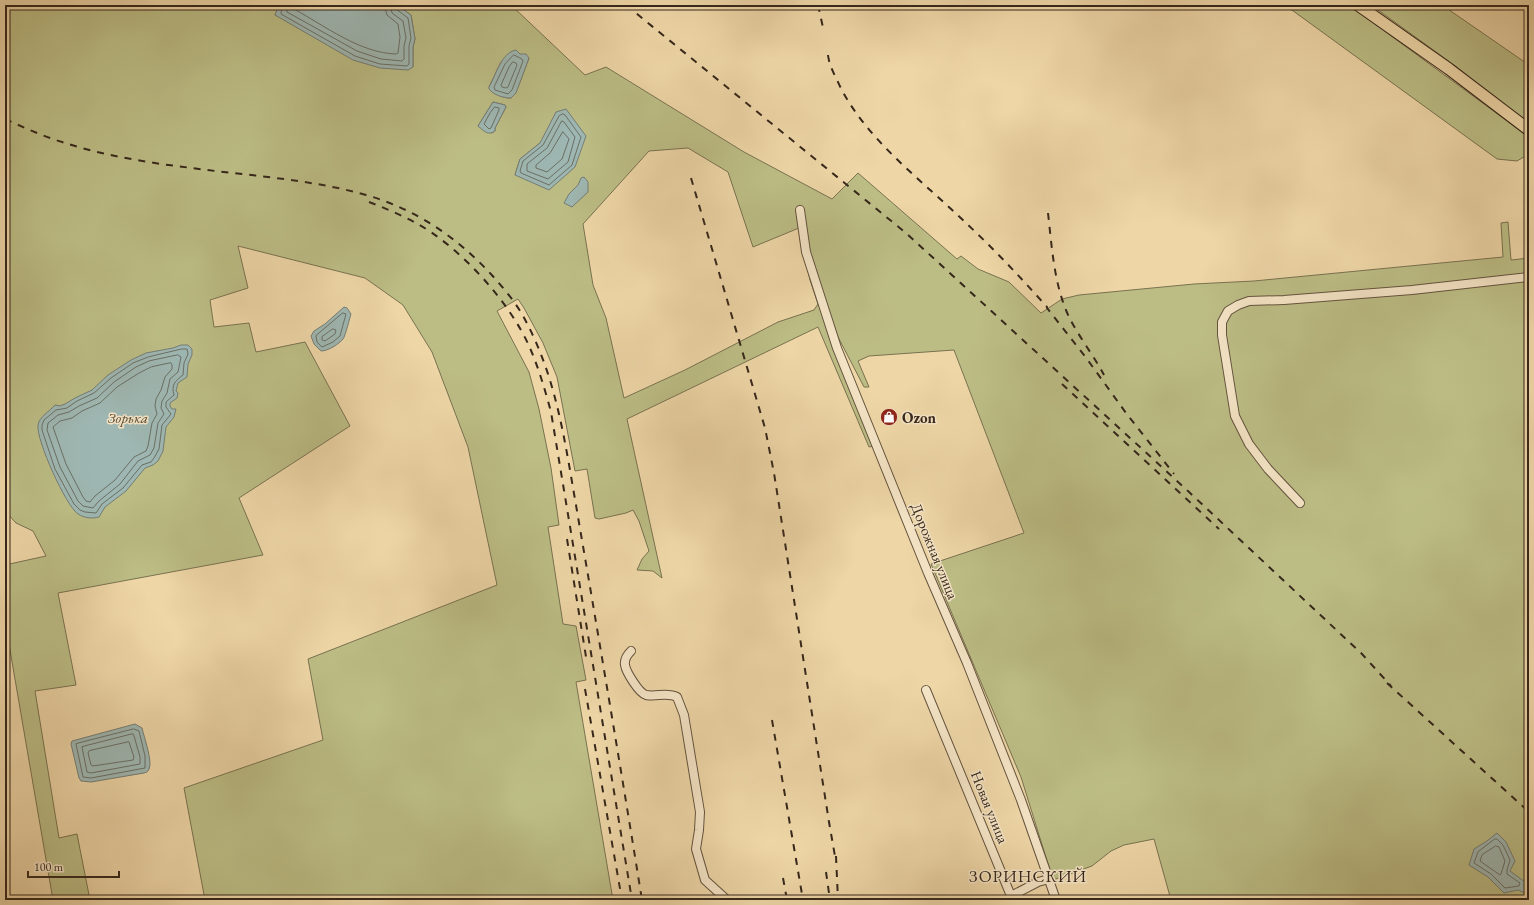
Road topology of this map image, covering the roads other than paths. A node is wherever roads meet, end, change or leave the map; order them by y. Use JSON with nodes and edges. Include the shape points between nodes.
{"nodes":[{"id":1,"x":1358,"y":5,"type":"edge"},
{"id":2,"x":1529,"y":130,"type":"edge"},
{"id":3,"x":800,"y":210,"type":"dead end"},
{"id":4,"x":1529,"y":277,"type":"edge"},
{"id":5,"x":1300,"y":503,"type":"dead end"},
{"id":6,"x":631,"y":651,"type":"dead end"},
{"id":7,"x":926,"y":690,"type":"dead end"},
{"id":8,"x":1049,"y":879,"type":"junction"},
{"id":9,"x":727,"y":900,"type":"edge"},
{"id":10,"x":1056,"y":900,"type":"edge"}],
"edges":[{"from":1,"to":2,"type":"main road","via":[[1449,69]]},
{"from":3,"to":8,"type":"street","name":"Дорожная улица","via":[[806,252],[837,348],[967,663]]},
{"from":4,"to":5,"type":"street","via":[[1412,290],[1249,301],[1228,312],[1222,322],[1222,335],[1235,416],[1248,444]]},
{"from":6,"to":9,"type":"street","via":[[626,657],[625,666],[642,693],[671,694],[677,697],[684,714],[700,812],[696,849],[705,880]]},
{"from":7,"to":8,"type":"street","name":"Новая улица","via":[[1011,896]]},
{"from":8,"to":10,"type":"street","name":"Дорожная улица"}]}
